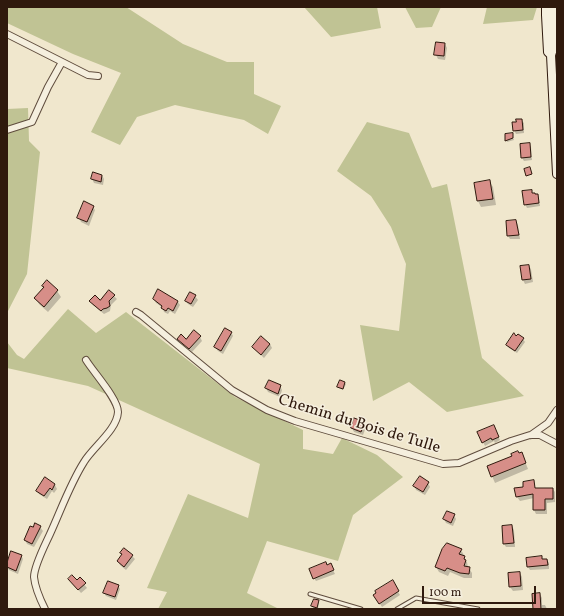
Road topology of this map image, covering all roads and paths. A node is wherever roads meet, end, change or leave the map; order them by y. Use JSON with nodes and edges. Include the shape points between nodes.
{"nodes":[{"id":1,"x":546,"y":7,"type":"edge"},
{"id":2,"x":553,"y":7,"type":"edge"},
{"id":3,"x":7,"y":34,"type":"edge"},
{"id":4,"x":551,"y":55,"type":"junction"},
{"id":5,"x":62,"y":62,"type":"junction"},
{"id":6,"x":98,"y":76,"type":"dead end"},
{"id":7,"x":7,"y":130,"type":"edge"},
{"id":8,"x":557,"y":174,"type":"edge"},
{"id":9,"x":136,"y":312,"type":"dead end"},
{"id":10,"x":86,"y":360,"type":"dead end"},
{"id":11,"x":557,"y":410,"type":"edge"},
{"id":12,"x":530,"y":435,"type":"junction"},
{"id":13,"x":557,"y":444,"type":"edge"},
{"id":14,"x":310,"y":594,"type":"dead end"},
{"id":15,"x":45,"y":609,"type":"edge"},
{"id":16,"x":361,"y":609,"type":"edge"},
{"id":17,"x":397,"y":609,"type":"edge"},
{"id":18,"x":478,"y":609,"type":"edge"}],
"edges":[{"from":1,"to":4,"type":"main road","via":[[548,52]]},
{"from":2,"to":4,"type":"main road"},
{"from":3,"to":5,"type":"street"},
{"from":4,"to":8,"type":"main road"},
{"from":5,"to":6,"type":"street","via":[[88,75]]},
{"from":5,"to":7,"type":"street","via":[[32,122]]},
{"from":9,"to":12,"type":"street","name":"Chemin du Bois de Tulle","via":[[232,390],[267,410],[295,421],[443,464],[459,463]]},
{"from":10,"to":15,"type":"street","via":[[115,400],[118,412],[113,425],[84,461],[39,560],[34,576],[38,595]]},
{"from":11,"to":12,"type":"street","name":"Chemin du Bois de Tulle","via":[[548,423]]},
{"from":12,"to":13,"type":"street","via":[[540,435]]},
{"from":14,"to":16,"type":"lane"},
{"from":17,"to":18,"type":"lane","via":[[416,598]]}]}
